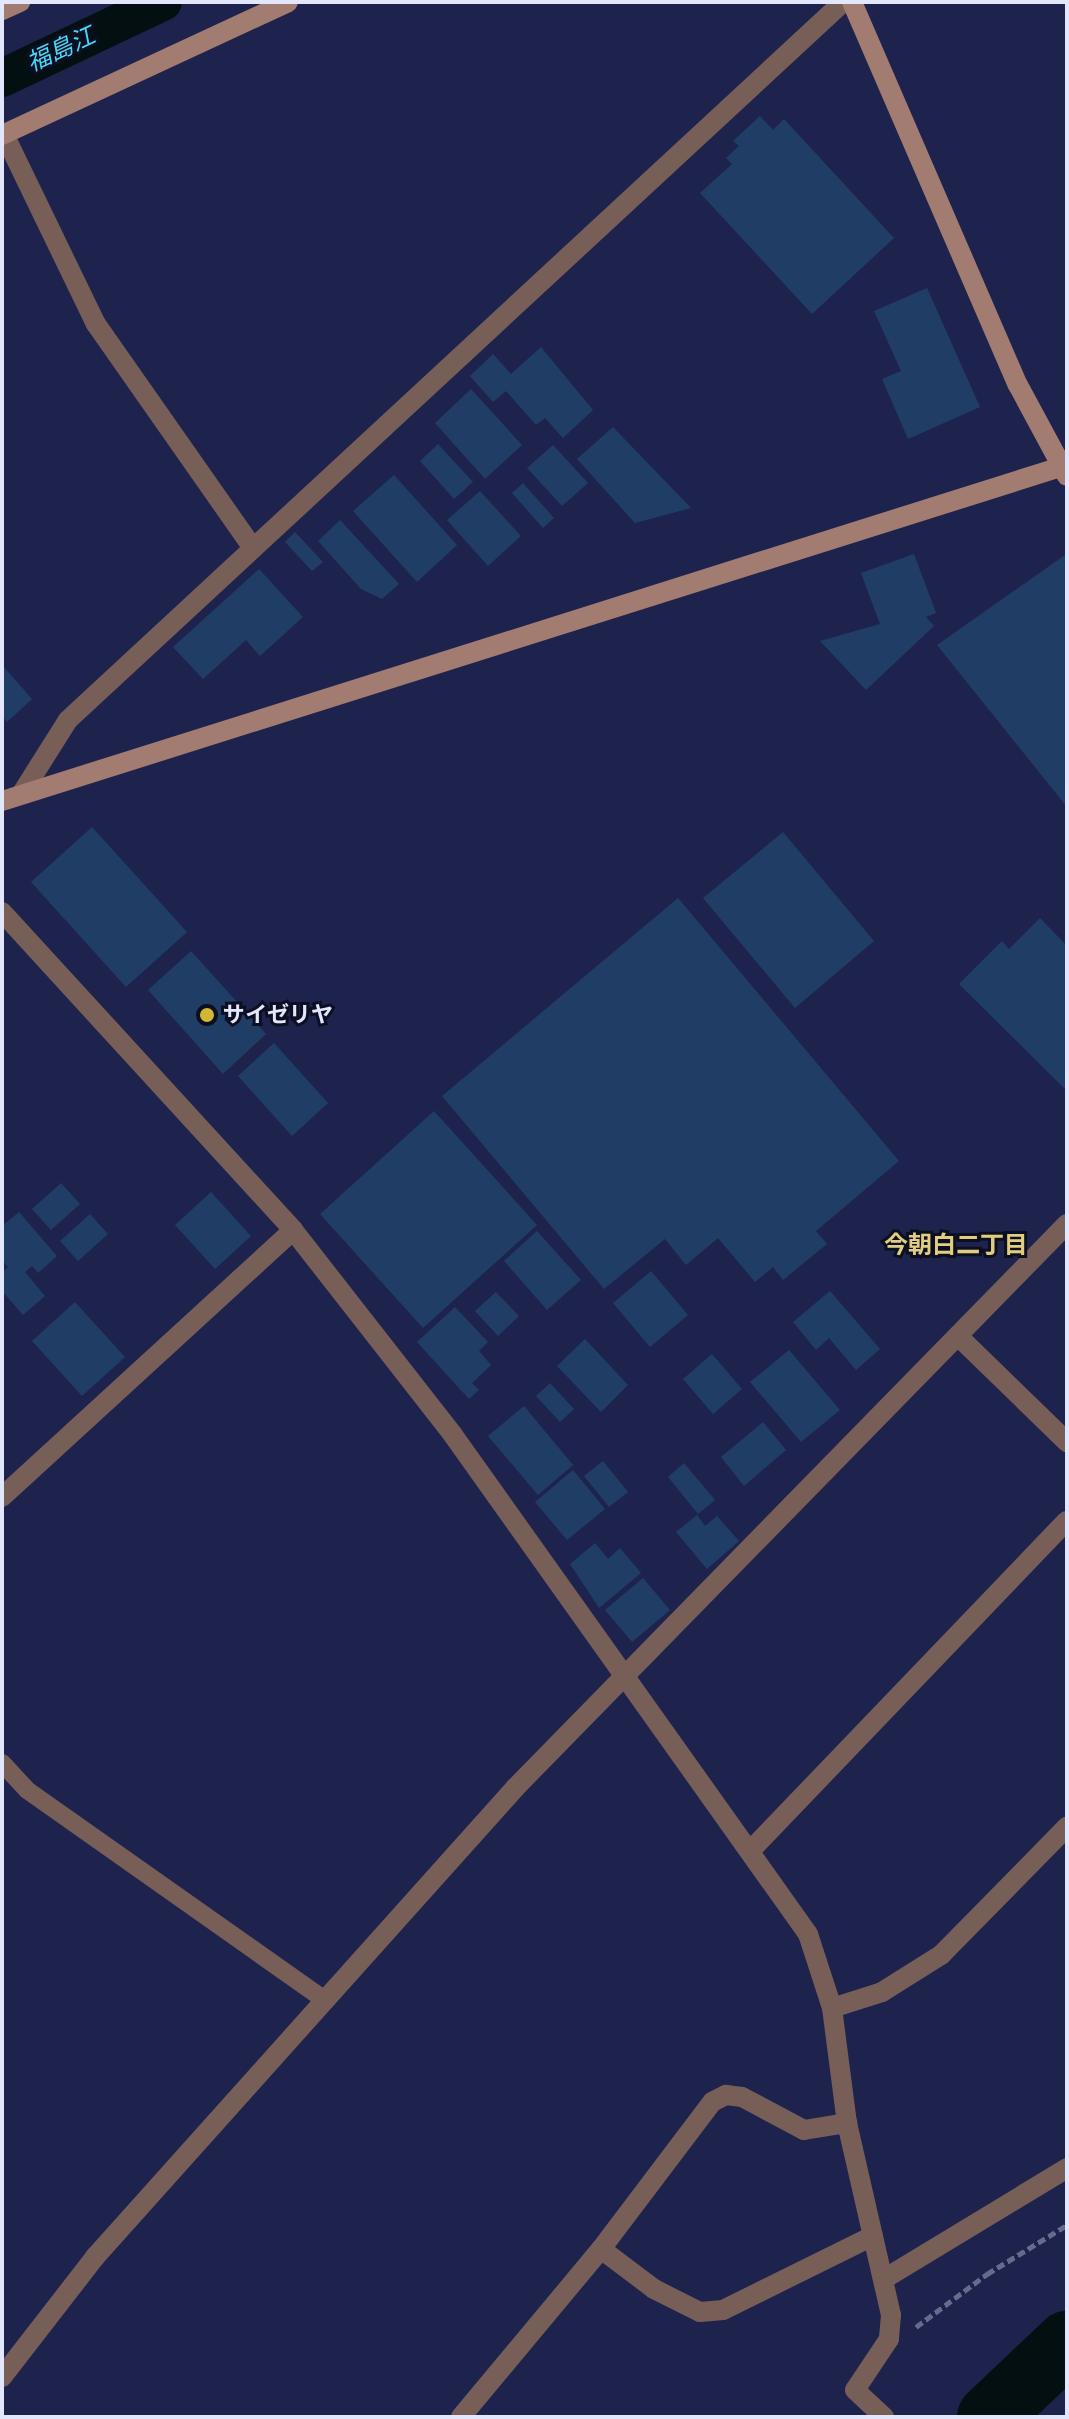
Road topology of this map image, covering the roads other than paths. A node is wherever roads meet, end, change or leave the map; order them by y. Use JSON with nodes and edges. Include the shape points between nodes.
{"nodes":[{"id":1,"x":20,"y":2,"type":"edge"},
{"id":2,"x":288,"y":2,"type":"edge"},
{"id":3,"x":843,"y":2,"type":"edge"},
{"id":4,"x":852,"y":2,"type":"edge"},
{"id":5,"x":2,"y":10,"type":"edge"},
{"id":6,"x":3,"y":134,"type":"edge"},
{"id":7,"x":1065,"y":469,"type":"edge"},
{"id":8,"x":253,"y":548,"type":"junction"},
{"id":9,"x":22,"y":793,"type":"junction"},
{"id":10,"x":2,"y":801,"type":"edge"},
{"id":11,"x":2,"y":912,"type":"edge"},
{"id":12,"x":1067,"y":1224,"type":"edge"},
{"id":13,"x":293,"y":1230,"type":"junction"},
{"id":14,"x":959,"y":1337,"type":"junction"},
{"id":15,"x":1067,"y":1442,"type":"edge"},
{"id":16,"x":2,"y":1497,"type":"edge"},
{"id":17,"x":1067,"y":1521,"type":"edge"},
{"id":18,"x":625,"y":1673,"type":"junction"},
{"id":19,"x":2,"y":1763,"type":"edge"},
{"id":20,"x":1067,"y":1827,"type":"edge"},
{"id":21,"x":751,"y":1850,"type":"junction"},
{"id":22,"x":325,"y":2000,"type":"junction"},
{"id":23,"x":832,"y":2008,"type":"junction"},
{"id":24,"x":847,"y":2123,"type":"junction"},
{"id":25,"x":1067,"y":2168,"type":"edge"},
{"id":26,"x":873,"y":2236,"type":"junction"},
{"id":27,"x":601,"y":2249,"type":"junction"},
{"id":28,"x":884,"y":2279,"type":"junction"},
{"id":29,"x":2,"y":2377,"type":"edge"},
{"id":30,"x":461,"y":2417,"type":"edge"},
{"id":31,"x":884,"y":2417,"type":"edge"}],
"edges":[{"from":1,"to":5,"type":"street"},
{"from":2,"to":6,"type":"street"},
{"from":3,"to":8,"type":"street"},
{"from":4,"to":7,"type":"street","via":[[1018,385]]},
{"from":6,"to":8,"type":"street","via":[[96,324]]},
{"from":7,"to":9,"type":"street"},
{"from":8,"to":9,"type":"street","via":[[68,720]]},
{"from":9,"to":10,"type":"street"},
{"from":11,"to":13,"type":"street"},
{"from":12,"to":14,"type":"street"},
{"from":13,"to":16,"type":"street"},
{"from":13,"to":18,"type":"street","via":[[453,1435]]},
{"from":14,"to":15,"type":"street"},
{"from":14,"to":18,"type":"street"},
{"from":17,"to":21,"type":"street"},
{"from":18,"to":21,"type":"street"},
{"from":18,"to":22,"type":"street"},
{"from":19,"to":22,"type":"lane","via":[[27,1790]]},
{"from":20,"to":23,"type":"street","via":[[941,1955],[882,1992]]},
{"from":21,"to":23,"type":"street","via":[[808,1934]]},
{"from":22,"to":29,"type":"street","via":[[95,2257]]},
{"from":23,"to":24,"type":"street"},
{"from":24,"to":26,"type":"street"},
{"from":24,"to":27,"type":"street","via":[[804,2130],[742,2097],[726,2095],[712,2102]]},
{"from":25,"to":28,"type":"street"},
{"from":26,"to":27,"type":"street","via":[[723,2310],[700,2312],[654,2289]]},
{"from":26,"to":28,"type":"street"},
{"from":27,"to":30,"type":"street"},
{"from":28,"to":31,"type":"street","via":[[889,2339],[855,2390]]}]}
